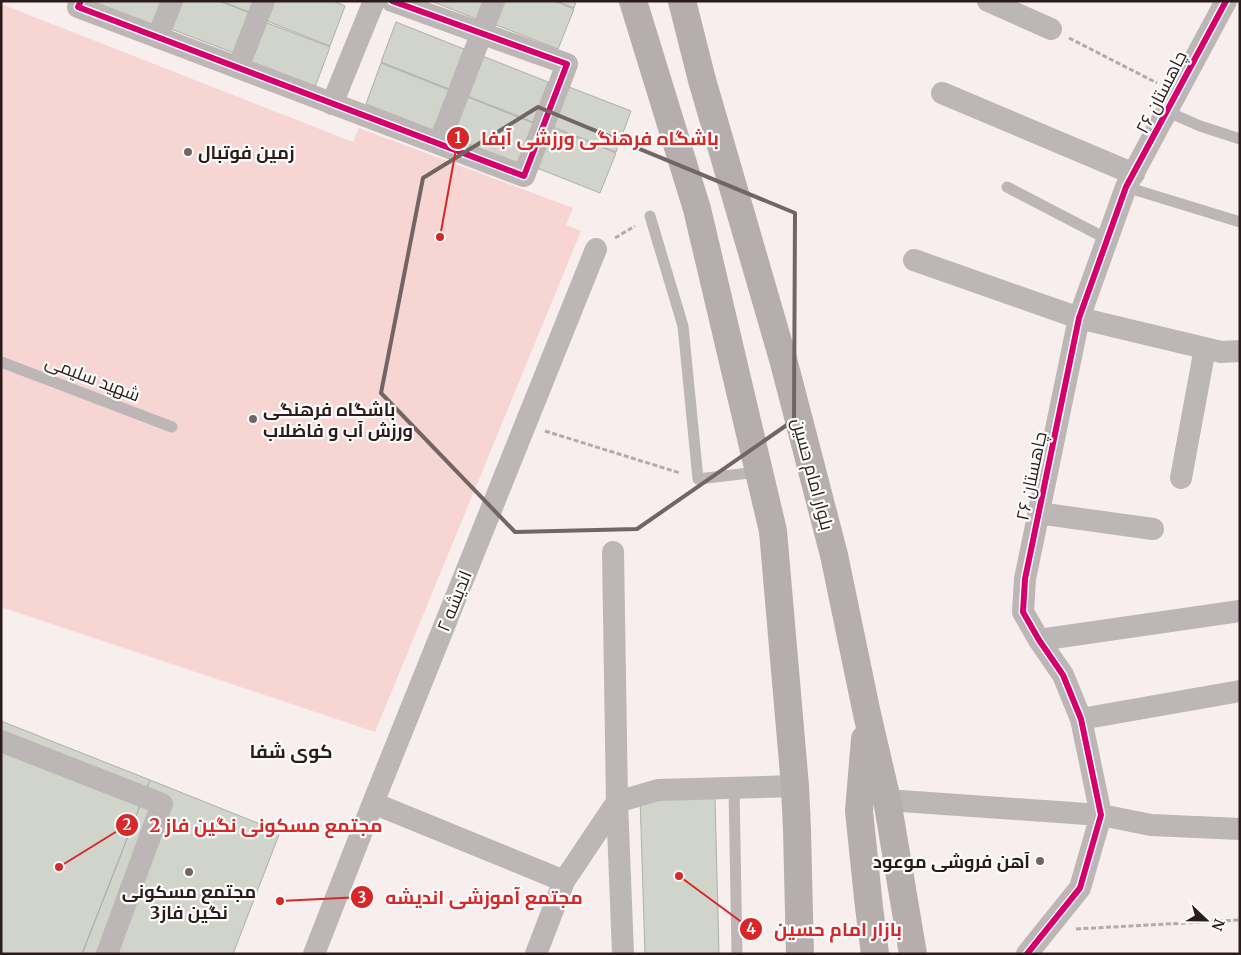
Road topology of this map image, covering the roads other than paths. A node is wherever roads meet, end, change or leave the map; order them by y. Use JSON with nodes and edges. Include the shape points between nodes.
{"nodes":[{"id":1,"x":81,"y":1,"type":"edge"},
{"id":2,"x":172,"y":1,"type":"edge"},
{"id":3,"x":264,"y":1,"type":"edge"},
{"id":4,"x":374,"y":1,"type":"edge"},
{"id":5,"x":392,"y":1,"type":"edge"},
{"id":6,"x":494,"y":1,"type":"edge"},
{"id":7,"x":633,"y":1,"type":"edge"},
{"id":8,"x":682,"y":1,"type":"edge"},
{"id":9,"x":988,"y":1,"type":"edge"},
{"id":10,"x":1226,"y":1,"type":"edge"},
{"id":11,"x":1051,"y":29,"type":"road end"},
{"id":12,"x":482,"y":33,"type":"junction"},
{"id":13,"x":158,"y":38,"type":"junction"},
{"id":14,"x":238,"y":68,"type":"junction"},
{"id":15,"x":942,"y":93,"type":"dead end"},
{"id":16,"x":1171,"y":102,"type":"junction"},
{"id":17,"x":332,"y":104,"type":"junction"},
{"id":18,"x":1240,"y":138,"type":"edge"},
{"id":19,"x":439,"y":144,"type":"junction"},
{"id":20,"x":1130,"y":180,"type":"junction"},
{"id":21,"x":1007,"y":187,"type":"dead end"},
{"id":22,"x":650,"y":216,"type":"road end"},
{"id":23,"x":1240,"y":222,"type":"edge"},
{"id":24,"x":1107,"y":239,"type":"junction"},
{"id":25,"x":596,"y":249,"type":"road end"},
{"id":26,"x":914,"y":260,"type":"dead end"},
{"id":27,"x":1078,"y":318,"type":"junction"},
{"id":28,"x":1205,"y":348,"type":"junction"},
{"id":29,"x":1240,"y":351,"type":"edge"},
{"id":30,"x":1,"y":362,"type":"edge"},
{"id":31,"x":172,"y":427,"type":"dead end"},
{"id":32,"x":758,"y":472,"type":"junction"},
{"id":33,"x":1181,"y":478,"type":"dead end"},
{"id":34,"x":1038,"y":513,"type":"junction"},
{"id":35,"x":1153,"y":528,"type":"dead end"},
{"id":36,"x":613,"y":552,"type":"dead end"},
{"id":37,"x":1240,"y":611,"type":"edge"},
{"id":38,"x":1038,"y":640,"type":"junction"},
{"id":39,"x":1240,"y":691,"type":"edge"},
{"id":40,"x":866,"y":714,"type":"junction"},
{"id":41,"x":1081,"y":719,"type":"junction"},
{"id":42,"x":1,"y":741,"type":"edge"},
{"id":43,"x":795,"y":786,"type":"junction"},
{"id":44,"x":734,"y":787,"type":"junction"},
{"id":45,"x":887,"y":800,"type":"junction"},
{"id":46,"x":373,"y":802,"type":"junction"},
{"id":47,"x":617,"y":802,"type":"junction"},
{"id":48,"x":1101,"y":815,"type":"junction"},
{"id":49,"x":1240,"y":829,"type":"edge"},
{"id":50,"x":564,"y":882,"type":"junction"},
{"id":51,"x":107,"y":954,"type":"edge"},
{"id":52,"x":314,"y":954,"type":"edge"},
{"id":53,"x":536,"y":954,"type":"edge"},
{"id":54,"x":623,"y":954,"type":"edge"},
{"id":55,"x":737,"y":954,"type":"edge"},
{"id":56,"x":800,"y":954,"type":"edge"},
{"id":57,"x":876,"y":954,"type":"edge"},
{"id":58,"x":914,"y":954,"type":"edge"},
{"id":59,"x":1027,"y":954,"type":"edge"}],
"edges":[{"from":1,"to":13,"type":"street","via":[[78,7]]},
{"from":2,"to":13,"type":"street"},
{"from":3,"to":14,"type":"street"},
{"from":4,"to":17,"type":"street"},
{"from":5,"to":12,"type":"street"},
{"from":6,"to":12,"type":"street"},
{"from":7,"to":32,"type":"main road","via":[[697,209]]},
{"from":8,"to":40,"type":"main road","name":"بلوار امام حسین","via":[[783,359],[834,555]]},
{"from":9,"to":11,"type":"street"},
{"from":10,"to":16,"type":"street","name":"چاهستان ۲۶"},
{"from":12,"to":19,"type":"street"},
{"from":12,"to":19,"type":"street","via":[[567,64],[524,176]]},
{"from":13,"to":14,"type":"street"},
{"from":14,"to":17,"type":"street"},
{"from":15,"to":20,"type":"street"},
{"from":16,"to":18,"type":"lane","via":[[1200,126]]},
{"from":16,"to":20,"type":"street","name":"چاهستان ۲۶"},
{"from":17,"to":19,"type":"street"},
{"from":20,"to":23,"type":"lane"},
{"from":20,"to":24,"type":"street","name":"چاهستان ۲۶"},
{"from":21,"to":24,"type":"lane"},
{"from":22,"to":32,"type":"lane","via":[[683,326],[698,479]]},
{"from":24,"to":27,"type":"street","name":"چاهستان ۲۶"},
{"from":25,"to":46,"type":"street","name":"اندیشه ۲"},
{"from":26,"to":27,"type":"street"},
{"from":27,"to":28,"type":"street"},
{"from":27,"to":34,"type":"street","name":"چاهستان ۲۶"},
{"from":28,"to":29,"type":"street","via":[[1221,352]]},
{"from":28,"to":33,"type":"street"},
{"from":30,"to":31,"type":"lane","name":"شهید سلیمی"},
{"from":32,"to":43,"type":"main road","via":[[773,531]]},
{"from":34,"to":35,"type":"street"},
{"from":34,"to":38,"type":"street","name":"چاهستان ۲۶","via":[[1025,579],[1023,612]]},
{"from":36,"to":47,"type":"street"},
{"from":37,"to":38,"type":"street"},
{"from":38,"to":41,"type":"street","name":"چاهستان ۲۶","via":[[1064,675]]},
{"from":39,"to":41,"type":"street"},
{"from":40,"to":45,"type":"main road","name":"بلوار امام حسین"},
{"from":40,"to":57,"type":"main road","via":[[859,810]]},
{"from":41,"to":48,"type":"street","name":"چاهستان ۲۶"},
{"from":42,"to":51,"type":"street","via":[[162,804]]},
{"from":43,"to":44,"type":"street"},
{"from":43,"to":56,"type":"main road"},
{"from":44,"to":47,"type":"street","via":[[658,790]]},
{"from":44,"to":55,"type":"lane"},
{"from":45,"to":48,"type":"street"},
{"from":45,"to":58,"type":"main road","name":"بلوار امام حسین"},
{"from":46,"to":50,"type":"street"},
{"from":46,"to":52,"type":"street","name":"اندیشه ۲"},
{"from":47,"to":50,"type":"street"},
{"from":47,"to":54,"type":"street"},
{"from":48,"to":49,"type":"street","via":[[1151,825]]},
{"from":48,"to":59,"type":"street","name":"چاهستان ۲۶","via":[[1080,888]]},
{"from":50,"to":53,"type":"street"}]}
